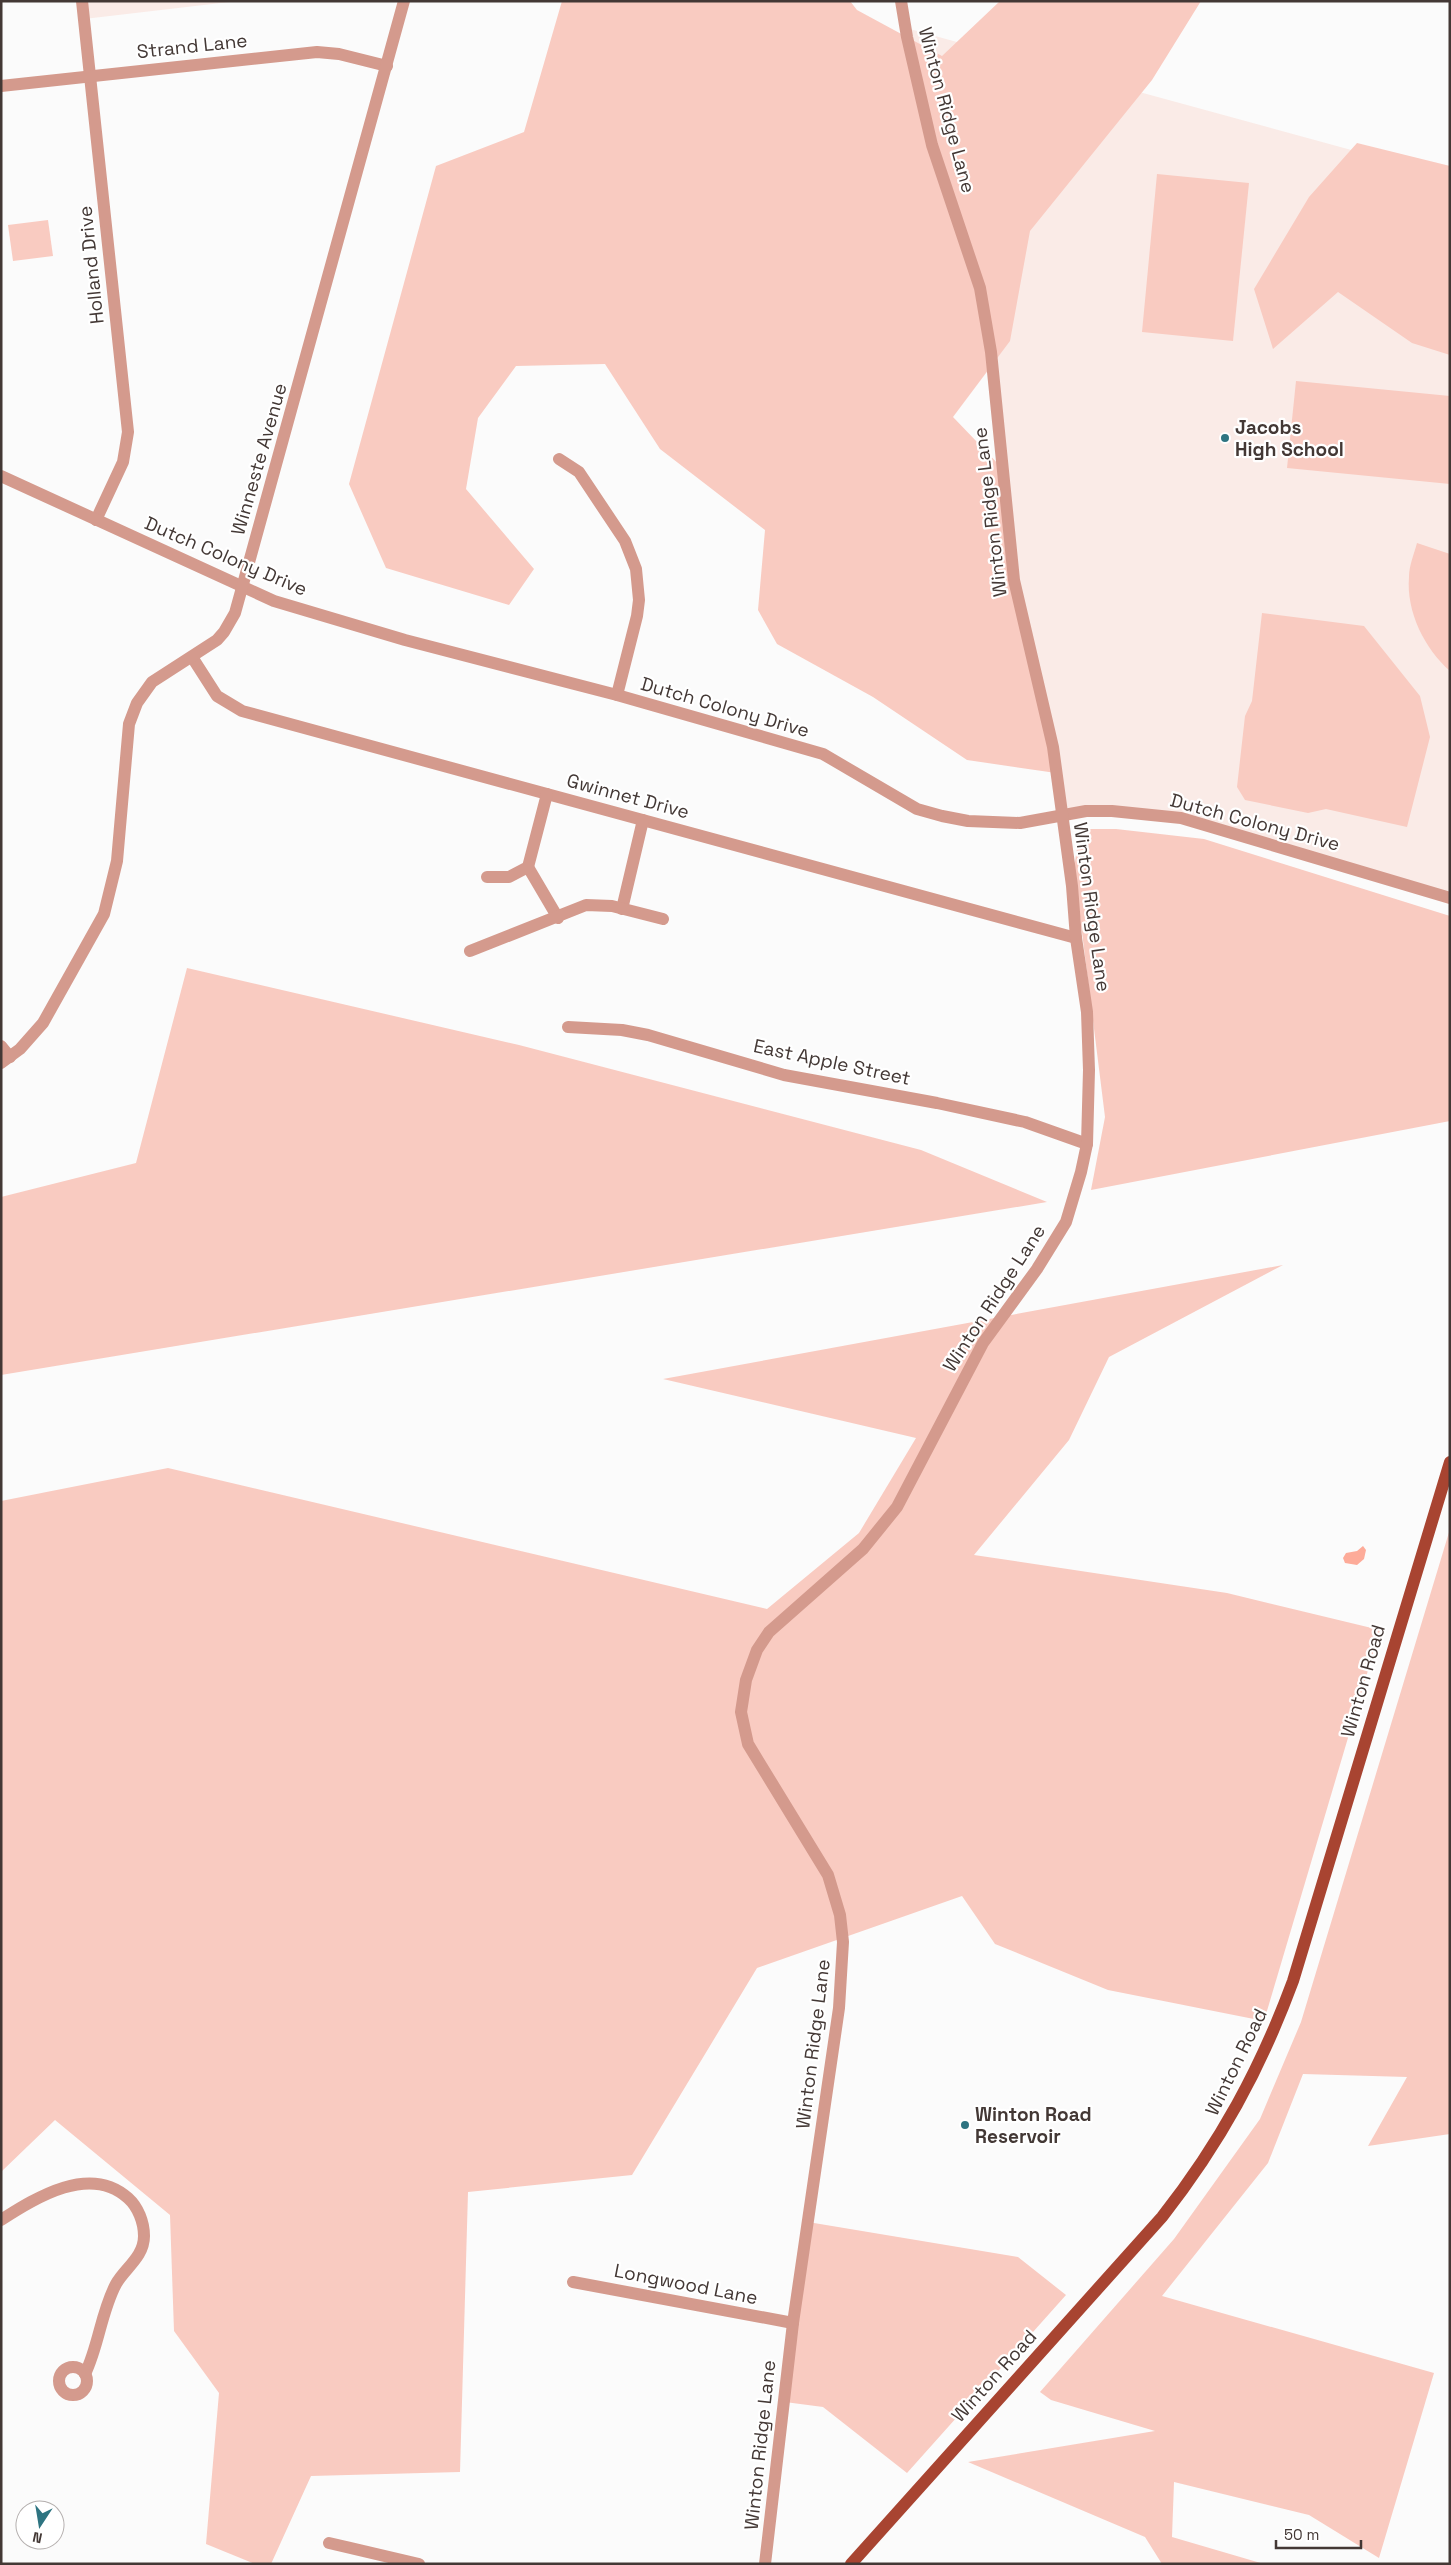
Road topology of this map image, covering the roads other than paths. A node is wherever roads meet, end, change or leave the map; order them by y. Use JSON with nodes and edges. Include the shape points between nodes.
{"nodes":[{"id":1,"x":82,"y":1,"type":"edge"},
{"id":2,"x":404,"y":1,"type":"edge"},
{"id":3,"x":901,"y":1,"type":"edge"},
{"id":4,"x":387,"y":66,"type":"junction"},
{"id":5,"x":90,"y":76,"type":"junction"},
{"id":6,"x":1,"y":86,"type":"edge"},
{"id":7,"x":559,"y":459,"type":"dead end"},
{"id":8,"x":1,"y":476,"type":"edge"},
{"id":9,"x":96,"y":520,"type":"junction"},
{"id":10,"x":243,"y":587,"type":"junction"},
{"id":11,"x":192,"y":657,"type":"junction"},
{"id":12,"x":617,"y":695,"type":"junction"},
{"id":13,"x":547,"y":794,"type":"junction"},
{"id":14,"x":1061,"y":816,"type":"junction"},
{"id":15,"x":643,"y":820,"type":"junction"},
{"id":16,"x":528,"y":866,"type":"junction"},
{"id":17,"x":486,"y":877,"type":"dead end"},
{"id":18,"x":1450,"y":898,"type":"edge"},
{"id":19,"x":622,"y":909,"type":"junction"},
{"id":20,"x":558,"y":918,"type":"junction"},
{"id":21,"x":663,"y":919,"type":"dead end"},
{"id":22,"x":1076,"y":938,"type":"junction"},
{"id":23,"x":470,"y":951,"type":"dead end"},
{"id":24,"x":568,"y":1027,"type":"dead end"},
{"id":25,"x":1,"y":1046,"type":"edge"},
{"id":26,"x":6,"y":1060,"type":"edge"},
{"id":27,"x":1087,"y":1144,"type":"junction"},
{"id":28,"x":1450,"y":1462,"type":"edge"},
{"id":29,"x":1,"y":2220,"type":"edge"},
{"id":30,"x":573,"y":2282,"type":"dead end"},
{"id":31,"x":793,"y":2324,"type":"junction"},
{"id":32,"x":85,"y":2374,"type":"dead end"},
{"id":33,"x":329,"y":2544,"type":"dead end"},
{"id":34,"x":418,"y":2564,"type":"edge"},
{"id":35,"x":765,"y":2564,"type":"edge"},
{"id":36,"x":851,"y":2564,"type":"edge"}],
"edges":[{"from":1,"to":5,"type":"street","name":"Holland Drive"},
{"from":2,"to":4,"type":"street","name":"Winneste Avenue"},
{"from":3,"to":14,"type":"street","name":"Winton Ridge Lane","via":[[932,145],[980,288],[991,352],[1014,580],[1053,746]]},
{"from":4,"to":5,"type":"street","name":"Strand Lane","via":[[340,54],[317,52]]},
{"from":4,"to":10,"type":"street","name":"Winneste Avenue"},
{"from":5,"to":6,"type":"street","name":"Strand Lane"},
{"from":5,"to":9,"type":"street","name":"Holland Drive","via":[[128,432],[123,462]]},
{"from":7,"to":12,"type":"street","via":[[579,472],[625,541],[636,569],[637,616]]},
{"from":8,"to":9,"type":"street","name":"Dutch Colony Drive"},
{"from":9,"to":10,"type":"street","name":"Dutch Colony Drive"},
{"from":10,"to":11,"type":"street","name":"Winneste Avenue","via":[[235,613],[224,632]]},
{"from":10,"to":12,"type":"street","name":"Dutch Colony Drive","via":[[282,604],[405,640]]},
{"from":11,"to":13,"type":"street","name":"Gwinnet Drive","via":[[211,688],[233,707]]},
{"from":11,"to":26,"type":"street","name":"Winneste Avenue","via":[[152,682],[134,709],[129,724],[117,861],[104,914],[43,1023]]},
{"from":12,"to":14,"type":"street","name":"Dutch Colony Drive","via":[[823,754],[917,809],[942,816],[994,823]]},
{"from":13,"to":15,"type":"street","name":"Gwinnet Drive"},
{"from":13,"to":16,"type":"street"},
{"from":14,"to":18,"type":"street","name":"Dutch Colony Drive","via":[[1112,810],[1181,818]]},
{"from":14,"to":22,"type":"street","name":"Winton Ridge Lane"},
{"from":15,"to":19,"type":"street"},
{"from":15,"to":22,"type":"street","name":"Gwinnet Drive"},
{"from":16,"to":17,"type":"street","via":[[509,877]]},
{"from":16,"to":20,"type":"street"},
{"from":19,"to":20,"type":"street","via":[[602,904],[586,905]]},
{"from":19,"to":21,"type":"street"},
{"from":20,"to":23,"type":"street"},
{"from":22,"to":27,"type":"street","name":"Winton Ridge Lane","via":[[1087,1012]]},
{"from":24,"to":27,"type":"street","name":"East Apple Street","via":[[596,1027],[648,1035],[784,1075],[1025,1122]]},
{"from":25,"to":26,"type":"street"},
{"from":27,"to":31,"type":"street","name":"Winton Ridge Lane","via":[[1066,1222],[979,1350],[897,1507],[863,1549],[769,1632],[757,1650],[746,1680],[741,1712],[748,1744],[828,1875],[840,1915],[843,1942],[839,2008]]},
{"from":28,"to":36,"type":"main road","name":"Winton Road","via":[[1293,1981],[1240,2103],[1162,2217]]},
{"from":29,"to":32,"type":"street","via":[[34,2199],[85,2182],[119,2190],[135,2205],[144,2236],[141,2248],[132,2266],[117,2282]]},
{"from":30,"to":31,"type":"street","name":"Longwood Lane"},
{"from":31,"to":35,"type":"street","name":"Winton Ridge Lane"},
{"from":33,"to":34,"type":"street"}]}
